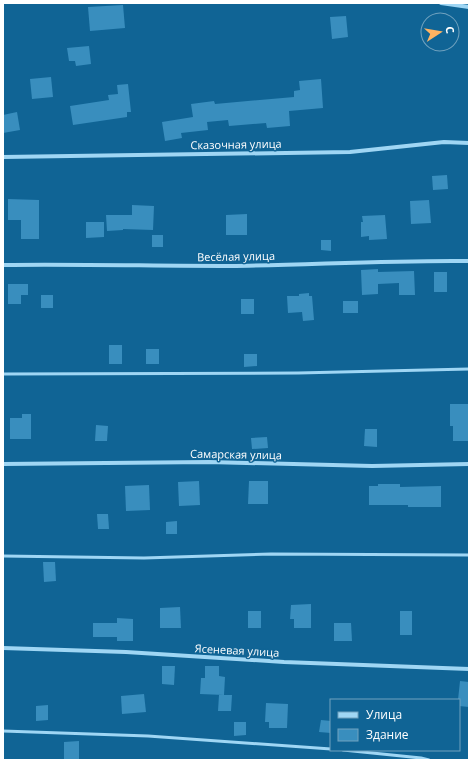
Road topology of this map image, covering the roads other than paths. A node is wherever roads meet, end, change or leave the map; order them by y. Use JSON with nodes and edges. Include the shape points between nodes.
{"nodes":[{"id":1,"x":441,"y":3,"type":"edge"},
{"id":2,"x":469,"y":7,"type":"edge"},
{"id":3,"x":469,"y":143,"type":"edge"},
{"id":4,"x":3,"y":157,"type":"edge"},
{"id":5,"x":469,"y":261,"type":"edge"},
{"id":6,"x":3,"y":265,"type":"edge"},
{"id":7,"x":469,"y":368,"type":"edge"},
{"id":8,"x":3,"y":374,"type":"edge"},
{"id":9,"x":3,"y":464,"type":"edge"},
{"id":10,"x":469,"y":464,"type":"edge"},
{"id":11,"x":469,"y":555,"type":"edge"},
{"id":12,"x":3,"y":556,"type":"edge"},
{"id":13,"x":3,"y":648,"type":"edge"},
{"id":14,"x":469,"y":669,"type":"edge"},
{"id":15,"x":3,"y":731,"type":"edge"},
{"id":16,"x":330,"y":749,"type":"edge"},
{"id":17,"x":353,"y":751,"type":"edge"},
{"id":18,"x":429,"y":760,"type":"edge"}],
"edges":[{"from":1,"to":2,"type":"street"},
{"from":3,"to":4,"type":"street","name":"Сказочная улица","via":[[444,142],[350,152]]},
{"from":5,"to":6,"type":"street","name":"Весёлая улица","via":[[231,266]]},
{"from":7,"to":8,"type":"lane","via":[[298,373]]},
{"from":9,"to":10,"type":"street","name":"Самарская улица"},
{"from":11,"to":12,"type":"lane","via":[[271,554],[144,558]]},
{"from":13,"to":14,"type":"street","name":"Ясеневая улица"},
{"from":15,"to":16,"type":"lane","via":[[148,736]]},
{"from":17,"to":18,"type":"lane"}]}
